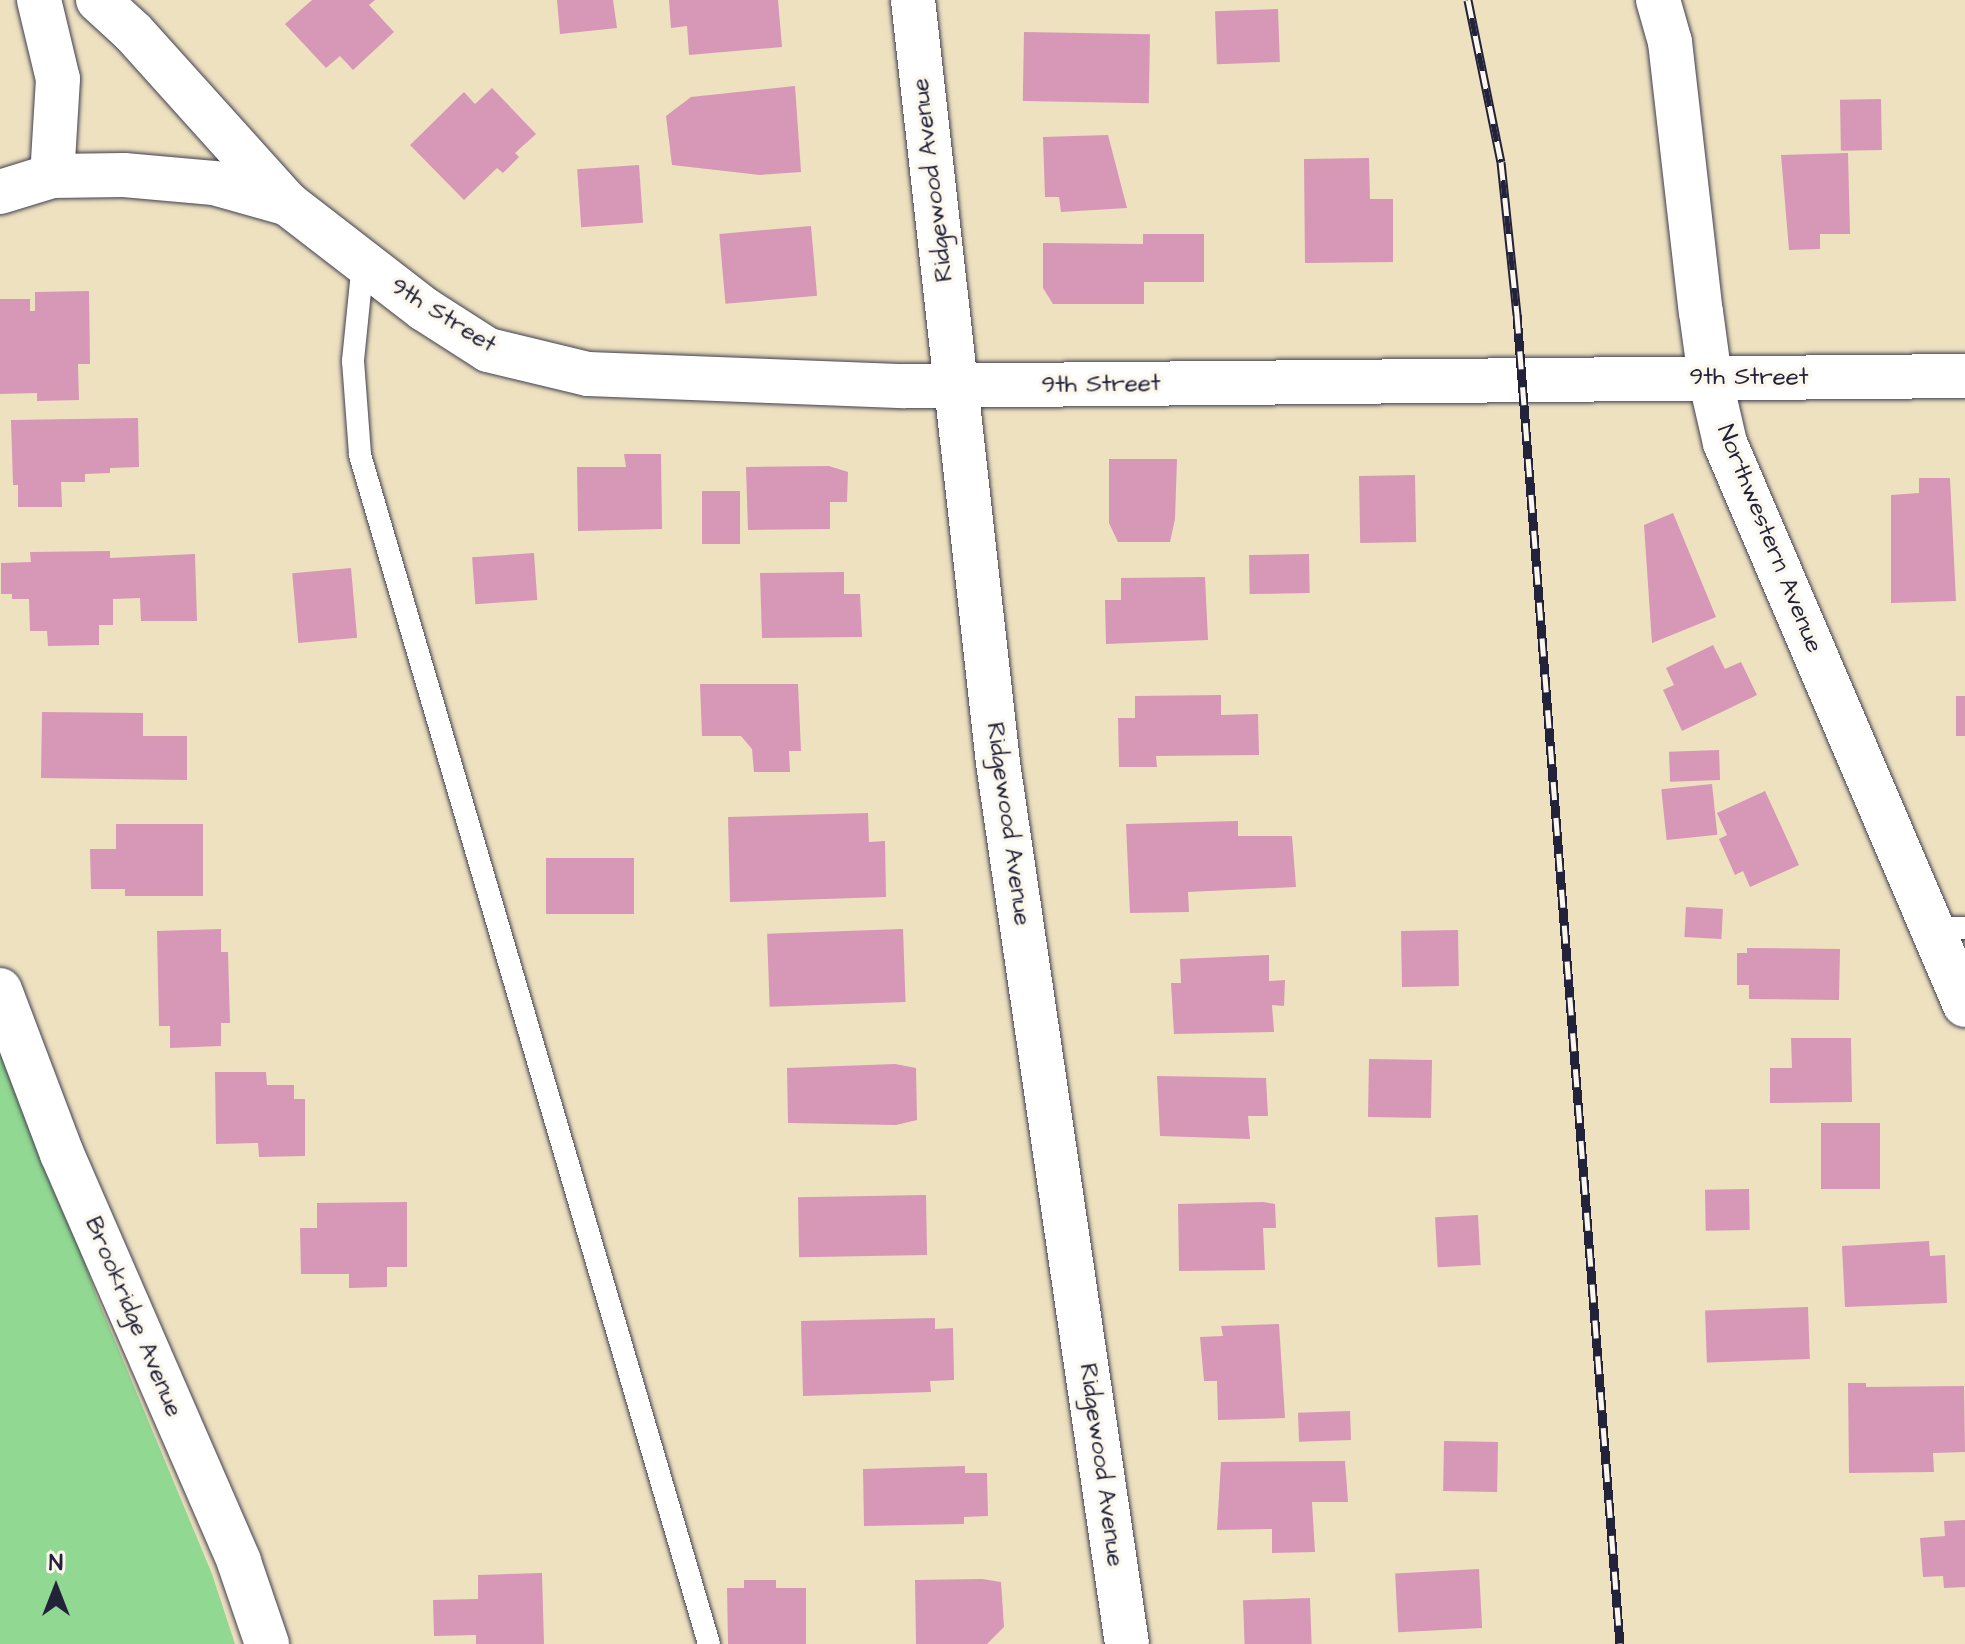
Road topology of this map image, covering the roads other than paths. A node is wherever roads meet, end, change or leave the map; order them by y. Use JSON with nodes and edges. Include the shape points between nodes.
{"nodes":[{"id":1,"x":39,"y":0,"type":"edge"},
{"id":2,"x":98,"y":0,"type":"edge"},
{"id":3,"x":913,"y":0,"type":"edge"},
{"id":4,"x":1658,"y":0,"type":"edge"},
{"id":5,"x":52,"y":176,"type":"junction"},
{"id":6,"x":0,"y":192,"type":"edge"},
{"id":7,"x":288,"y":204,"type":"junction"},
{"id":8,"x":363,"y":262,"type":"junction"},
{"id":9,"x":1965,"y":376,"type":"edge"},
{"id":10,"x":1710,"y":378,"type":"junction"},
{"id":11,"x":957,"y":386,"type":"junction"},
{"id":12,"x":1949,"y":928,"type":"edge"},
{"id":13,"x":0,"y":990,"type":"edge"},
{"id":14,"x":1965,"y":1005,"type":"edge"},
{"id":15,"x":267,"y":1644,"type":"edge"},
{"id":16,"x":709,"y":1644,"type":"edge"},
{"id":17,"x":1127,"y":1644,"type":"edge"}],
"edges":[{"from":1,"to":5,"type":"street","via":[[58,79]]},
{"from":2,"to":7,"type":"street","name":"9th Street"},
{"from":3,"to":11,"type":"street","name":"Ridgewood Avenue"},
{"from":4,"to":10,"type":"street","name":"Northwestern Avenue","via":[[1670,42]]},
{"from":5,"to":6,"type":"street"},
{"from":5,"to":7,"type":"street","name":"9th Street","via":[[124,175],[214,183]]},
{"from":7,"to":8,"type":"street","name":"9th Street"},
{"from":8,"to":11,"type":"street","name":"9th Street","via":[[488,350],[588,374],[801,385]]},
{"from":8,"to":16,"type":"lane","via":[[353,361],[360,455]]},
{"from":9,"to":10,"type":"street","name":"9th Street"},
{"from":10,"to":11,"type":"street","name":"9th Street"},
{"from":10,"to":12,"type":"street","name":"Northwestern Avenue","via":[[1725,443]]},
{"from":11,"to":17,"type":"street","name":"Ridgewood Avenue","via":[[998,763]]},
{"from":12,"to":14,"type":"street","name":"Northwestern Avenue"},
{"from":13,"to":15,"type":"street","name":"Brookridge Avenue","via":[[62,1154],[239,1562]]}]}
